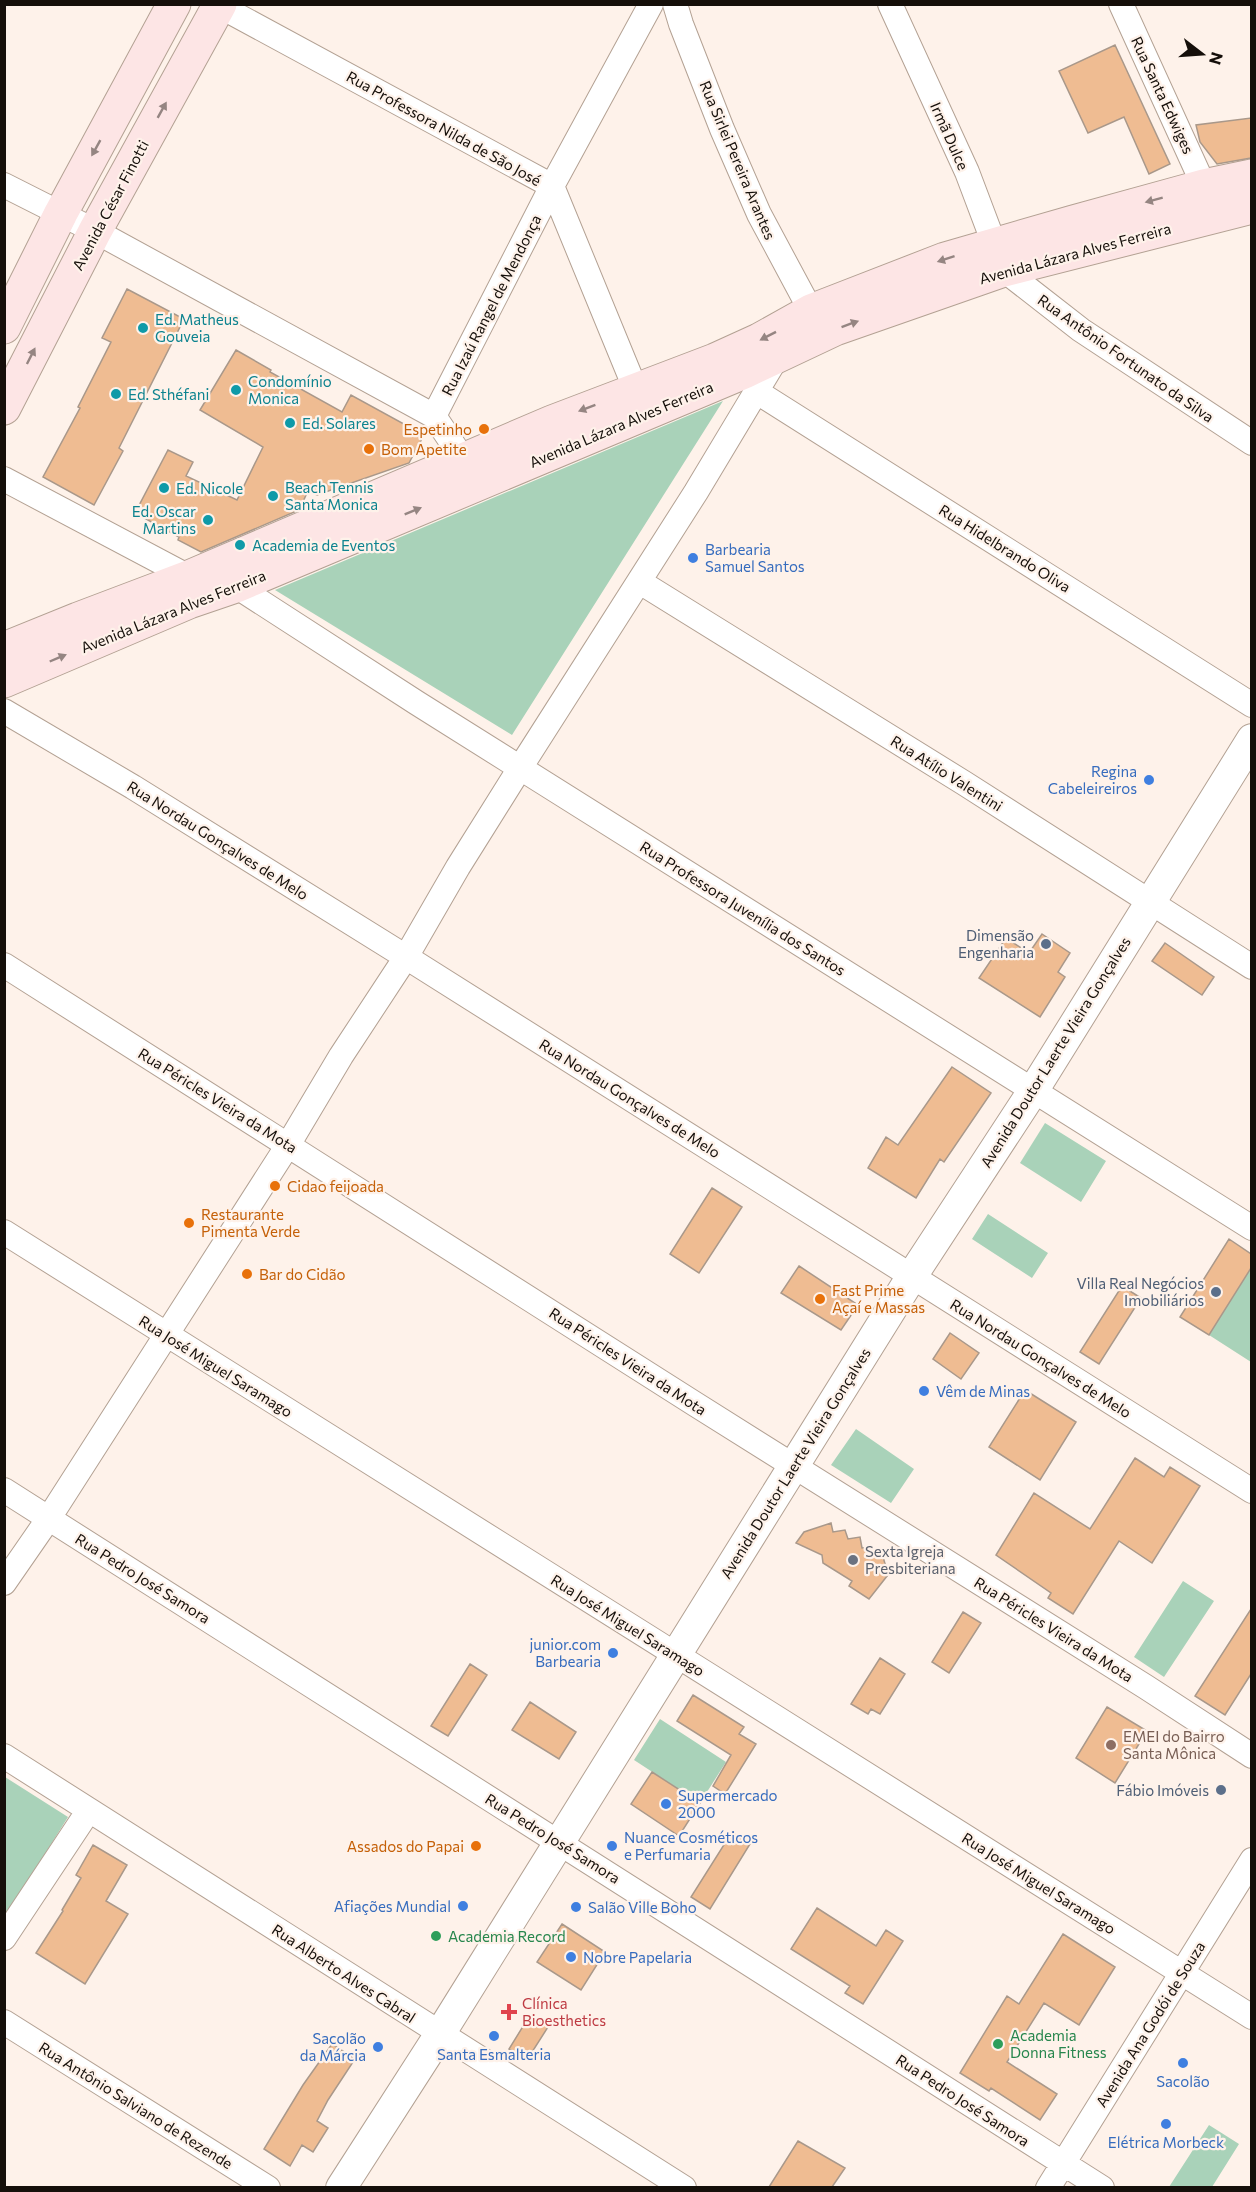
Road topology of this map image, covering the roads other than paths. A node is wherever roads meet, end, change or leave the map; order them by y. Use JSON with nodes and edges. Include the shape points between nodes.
{"nodes":[{"id":1,"x":174,"y":4,"type":"edge"},
{"id":2,"x":651,"y":4,"type":"edge"},
{"id":3,"x":675,"y":4,"type":"edge"},
{"id":4,"x":890,"y":4,"type":"edge"},
{"id":5,"x":1121,"y":4,"type":"edge"},
{"id":6,"x":219,"y":5,"type":"edge"},
{"id":7,"x":1251,"y":176,"type":"edge"},
{"id":8,"x":4,"y":185,"type":"edge"},
{"id":9,"x":552,"y":186,"type":"junction"},
{"id":10,"x":1204,"y":186,"type":"junction"},
{"id":11,"x":1251,"y":207,"type":"edge"},
{"id":12,"x":61,"y":213,"type":"junction"},
{"id":13,"x":95,"y":231,"type":"junction"},
{"id":14,"x":1000,"y":257,"type":"junction"},
{"id":15,"x":811,"y":311,"type":"junction"},
{"id":16,"x":4,"y":327,"type":"edge"},
{"id":17,"x":777,"y":357,"type":"junction"},
{"id":18,"x":757,"y":392,"type":"junction"},
{"id":19,"x":640,"y":401,"type":"junction"},
{"id":20,"x":4,"y":408,"type":"edge"},
{"id":21,"x":434,"y":416,"type":"junction"},
{"id":22,"x":1251,"y":443,"type":"edge"},
{"id":23,"x":463,"y":459,"type":"junction"},
{"id":24,"x":4,"y":479,"type":"edge"},
{"id":25,"x":372,"y":514,"type":"junction"},
{"id":26,"x":189,"y":577,"type":"junction"},
{"id":27,"x":640,"y":582,"type":"junction"},
{"id":28,"x":236,"y":586,"type":"junction"},
{"id":29,"x":4,"y":649,"type":"edge"},
{"id":30,"x":4,"y":681,"type":"edge"},
{"id":31,"x":1251,"y":705,"type":"edge"},
{"id":32,"x":4,"y":711,"type":"edge"},
{"id":33,"x":1251,"y":739,"type":"edge"},
{"id":34,"x":520,"y":768,"type":"junction"},
{"id":35,"x":1148,"y":902,"type":"junction"},
{"id":36,"x":406,"y":957,"type":"junction"},
{"id":37,"x":4,"y":965,"type":"edge"},
{"id":38,"x":1251,"y":967,"type":"edge"},
{"id":39,"x":1033,"y":1091,"type":"junction"},
{"id":40,"x":288,"y":1145,"type":"junction"},
{"id":41,"x":1251,"y":1228,"type":"edge"},
{"id":42,"x":4,"y":1232,"type":"edge"},
{"id":43,"x":912,"y":1276,"type":"junction"},
{"id":44,"x":166,"y":1335,"type":"junction"},
{"id":45,"x":794,"y":1466,"type":"junction"},
{"id":46,"x":4,"y":1490,"type":"edge"},
{"id":47,"x":1251,"y":1491,"type":"edge"},
{"id":48,"x":49,"y":1518,"type":"junction"},
{"id":49,"x":4,"y":1583,"type":"edge"},
{"id":50,"x":675,"y":1655,"type":"junction"},
{"id":51,"x":4,"y":1756,"type":"edge"},
{"id":52,"x":1251,"y":1756,"type":"edge"},
{"id":53,"x":89,"y":1810,"type":"junction"},
{"id":54,"x":558,"y":1842,"type":"junction"},
{"id":55,"x":1251,"y":1860,"type":"edge"},
{"id":56,"x":4,"y":1938,"type":"edge"},
{"id":57,"x":1182,"y":1973,"type":"junction"},
{"id":58,"x":1251,"y":2017,"type":"edge"},
{"id":59,"x":4,"y":2022,"type":"edge"},
{"id":60,"x":440,"y":2034,"type":"junction"},
{"id":61,"x":1063,"y":2164,"type":"junction"},
{"id":62,"x":268,"y":2187,"type":"edge"},
{"id":63,"x":341,"y":2187,"type":"edge"},
{"id":64,"x":684,"y":2187,"type":"edge"},
{"id":65,"x":1048,"y":2187,"type":"edge"},
{"id":66,"x":1102,"y":2187,"type":"edge"}],
"edges":[{"from":1,"to":12,"type":"main road","one_way":true},
{"from":2,"to":9,"type":"street","name":"Rua Izaú Rangel de Mendonça"},
{"from":3,"to":15,"type":"street","name":"Rua Sirlei Pereira Arantes","via":[[759,214]]},
{"from":4,"to":14,"type":"street","name":"Irmã Dulce","via":[[967,172]]},
{"from":5,"to":10,"type":"street","name":"Rua Santa Edwiges"},
{"from":6,"to":9,"type":"street","name":"Rua Professora Nilda de São José"},
{"from":13,"to":6,"type":"main road","name":"Avenida César Finotti","one_way":true},
{"from":7,"to":10,"type":"main road","name":"Avenida Lázara Alves Ferreira"},
{"from":8,"to":12,"type":"street"},
{"from":9,"to":19,"type":"street","name":"Rua Professora Nilda de São José"},
{"from":9,"to":21,"type":"street","name":"Rua Izaú Rangel de Mendonça"},
{"from":10,"to":14,"type":"main road","name":"Avenida Lázara Alves Ferreira","one_way":true},
{"from":11,"to":14,"type":"main road","name":"Avenida Lázara Alves Ferreira"},
{"from":12,"to":13,"type":"street"},
{"from":12,"to":16,"type":"main road"},
{"from":20,"to":13,"type":"main road","name":"Avenida César Finotti","one_way":true},
{"from":13,"to":21,"type":"street"},
{"from":14,"to":15,"type":"main road","name":"Avenida Lázara Alves Ferreira","one_way":true,"via":[[945,259]]},
{"from":17,"to":14,"type":"main road","name":"Avenida Lázara Alves Ferreira","one_way":true},
{"from":14,"to":22,"type":"street","name":"Rua Antônio Fortunato da Silva","via":[[1081,330]]},
{"from":15,"to":19,"type":"main road","name":"Avenida Lázara Alves Ferreira","one_way":true},
{"from":17,"to":18,"type":"street"},
{"from":17,"to":19,"type":"main road","name":"Avenida Lázara Alves Ferreira"},
{"from":18,"to":27,"type":"street"},
{"from":18,"to":31,"type":"street","name":"Rua Hidelbrando Oliva"},
{"from":19,"to":23,"type":"main road","name":"Avenida Lázara Alves Ferreira","one_way":true},
{"from":25,"to":19,"type":"main road","name":"Avenida Lázara Alves Ferreira","one_way":true},
{"from":21,"to":23,"type":"street"},
{"from":23,"to":25,"type":"main road","name":"Avenida Lázara Alves Ferreira","via":[[424,478]]},
{"from":24,"to":26,"type":"street"},
{"from":25,"to":26,"type":"main road","name":"Avenida Lázara Alves Ferreira"},
{"from":25,"to":28,"type":"main road","name":"Avenida Lázara Alves Ferreira"},
{"from":26,"to":29,"type":"main road","name":"Avenida Lázara Alves Ferreira"},
{"from":27,"to":34,"type":"street"},
{"from":27,"to":35,"type":"street","name":"Rua Atílio Valentini"},
{"from":30,"to":28,"type":"main road","name":"Avenida Lázara Alves Ferreira","one_way":true,"via":[[189,602]]},
{"from":28,"to":34,"type":"street","name":"Rua Professora Juvenília dos Santos"},
{"from":32,"to":36,"type":"street","name":"Rua Nordau Gonçalves de Melo"},
{"from":33,"to":35,"type":"street","name":"Avenida Doutor Laerte Vieira Gonçalves"},
{"from":34,"to":36,"type":"street"},
{"from":34,"to":39,"type":"street","name":"Rua Professora Juvenília dos Santos"},
{"from":35,"to":38,"type":"street","name":"Rua Atílio Valentini"},
{"from":35,"to":39,"type":"street","name":"Avenida Doutor Laerte Vieira Gonçalves"},
{"from":36,"to":40,"type":"street"},
{"from":36,"to":43,"type":"street","name":"Rua Nordau Gonçalves de Melo"},
{"from":37,"to":40,"type":"street","name":"Rua Péricles Vieira da Mota"},
{"from":39,"to":41,"type":"street","name":"Rua Professora Juvenília dos Santos"},
{"from":39,"to":43,"type":"street","name":"Avenida Doutor Laerte Vieira Gonçalves"},
{"from":40,"to":44,"type":"street"},
{"from":40,"to":45,"type":"street","name":"Rua Péricles Vieira da Mota"},
{"from":42,"to":44,"type":"street","name":"Rua José Miguel Saramago"},
{"from":43,"to":45,"type":"street","name":"Avenida Doutor Laerte Vieira Gonçalves"},
{"from":43,"to":47,"type":"street","name":"Rua Nordau Gonçalves de Melo"},
{"from":44,"to":48,"type":"street"},
{"from":44,"to":50,"type":"street","name":"Rua José Miguel Saramago"},
{"from":45,"to":50,"type":"street","name":"Avenida Doutor Laerte Vieira Gonçalves"},
{"from":45,"to":52,"type":"street","name":"Rua Péricles Vieira da Mota"},
{"from":46,"to":48,"type":"street","name":"Rua Pedro José Samora"},
{"from":48,"to":49,"type":"street"},
{"from":48,"to":54,"type":"street","name":"Rua Pedro José Samora"},
{"from":50,"to":54,"type":"street","name":"Avenida Doutor Laerte Vieira Gonçalves"},
{"from":50,"to":57,"type":"street","name":"Rua José Miguel Saramago"},
{"from":51,"to":53,"type":"street","name":"Rua Alberto Alves Cabral"},
{"from":53,"to":56,"type":"street"},
{"from":53,"to":60,"type":"street","name":"Rua Alberto Alves Cabral"},
{"from":54,"to":60,"type":"street","name":"Avenida Doutor Laerte Vieira Gonçalves"},
{"from":54,"to":61,"type":"street","name":"Rua Pedro José Samora"},
{"from":55,"to":57,"type":"street","name":"Avenida Ana Godói de Souza"},
{"from":57,"to":58,"type":"street","name":"Rua José Miguel Saramago"},
{"from":57,"to":61,"type":"street","name":"Avenida Ana Godói de Souza"},
{"from":59,"to":62,"type":"street","name":"Rua Antônio Salviano de Rezende"},
{"from":60,"to":63,"type":"street","name":"Avenida Doutor Laerte Vieira Gonçalves"},
{"from":60,"to":64,"type":"street","name":"Rua Alberto Alves Cabral"},
{"from":61,"to":65,"type":"street","name":"Avenida Ana Godói de Souza"},
{"from":61,"to":66,"type":"street","name":"Rua Pedro José Samora"}]}
